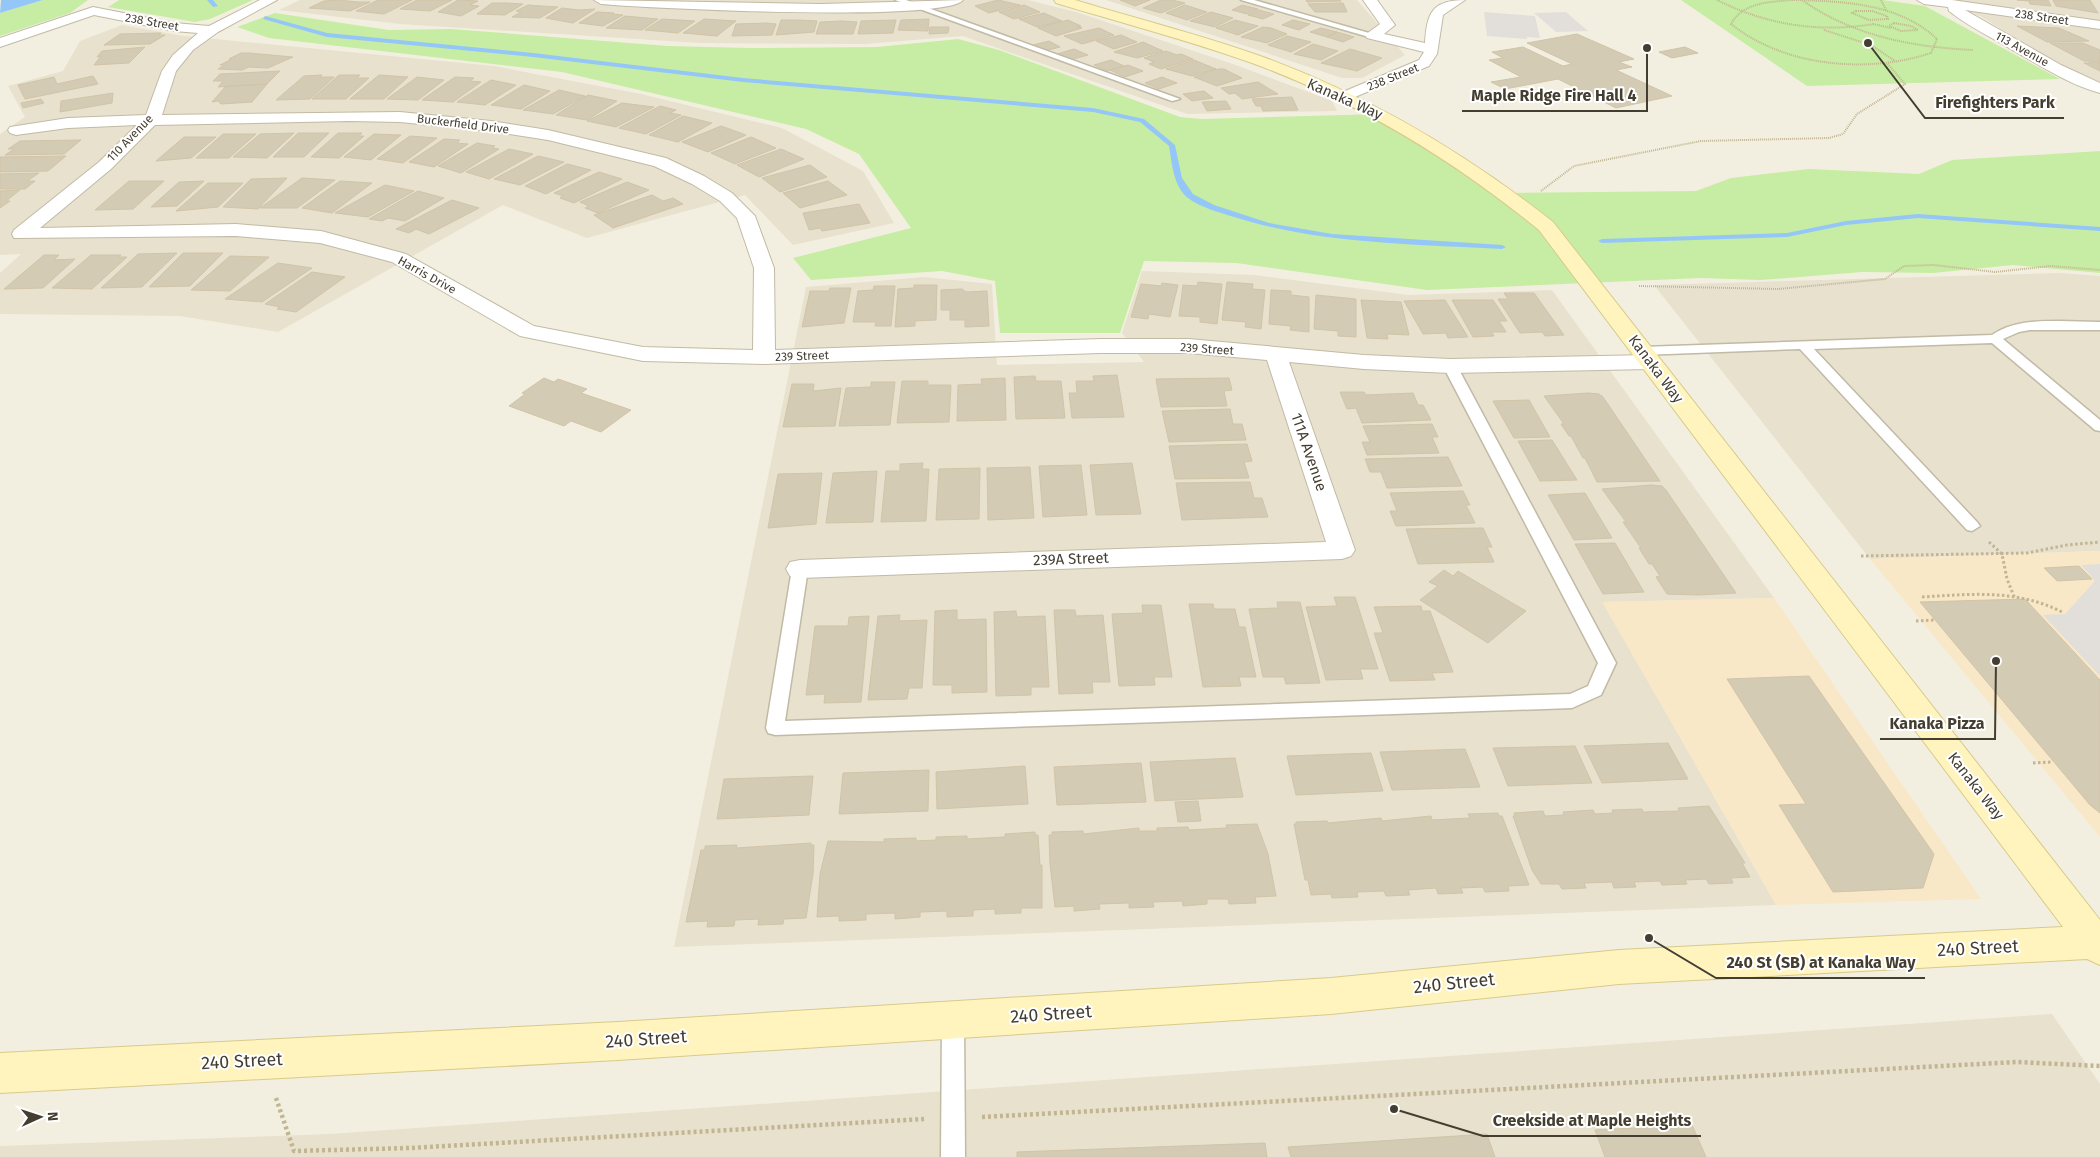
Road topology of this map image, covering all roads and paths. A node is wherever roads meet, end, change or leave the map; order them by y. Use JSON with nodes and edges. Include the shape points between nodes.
{"nodes":[{"id":1,"x":270,"y":0,"type":"edge"},
{"id":2,"x":601,"y":0,"type":"edge"},
{"id":3,"x":899,"y":0,"type":"edge"},
{"id":4,"x":956,"y":0,"type":"edge"},
{"id":5,"x":1060,"y":0,"type":"edge"},
{"id":6,"x":1245,"y":0,"type":"edge"},
{"id":7,"x":1370,"y":0,"type":"edge"},
{"id":8,"x":1458,"y":0,"type":"edge"},
{"id":9,"x":1717,"y":0,"type":"edge"},
{"id":10,"x":1801,"y":0,"type":"edge"},
{"id":11,"x":1881,"y":0,"type":"edge"},
{"id":12,"x":1924,"y":0,"type":"edge"},
{"id":13,"x":761,"y":4,"type":"edge"},
{"id":14,"x":1949,"y":4,"type":"junction"},
{"id":15,"x":914,"y":6,"type":"junction"},
{"id":16,"x":1886,"y":10,"type":"junction"},
{"id":17,"x":1740,"y":11,"type":"junction"},
{"id":18,"x":1891,"y":12,"type":"junction"},
{"id":19,"x":1888,"y":17,"type":"junction"},
{"id":20,"x":1863,"y":19,"type":"junction"},
{"id":21,"x":1874,"y":24,"type":"junction"},
{"id":22,"x":1903,"y":24,"type":"junction"},
{"id":23,"x":2100,"y":25,"type":"edge"},
{"id":24,"x":1819,"y":28,"type":"junction"},
{"id":25,"x":1855,"y":28,"type":"junction"},
{"id":26,"x":1892,"y":29,"type":"junction"},
{"id":27,"x":212,"y":30,"type":"junction"},
{"id":28,"x":1372,"y":35,"type":"junction"},
{"id":29,"x":0,"y":43,"type":"edge"},
{"id":30,"x":1934,"y":47,"type":"junction"},
{"id":31,"x":1431,"y":49,"type":"junction"},
{"id":32,"x":1887,"y":62,"type":"junction"},
{"id":33,"x":1896,"y":62,"type":"junction"},
{"id":34,"x":2100,"y":88,"type":"edge"},
{"id":35,"x":1343,"y":97,"type":"junction"},
{"id":36,"x":1175,"y":99,"type":"dead end"},
{"id":37,"x":151,"y":120,"type":"junction"},
{"id":38,"x":16,"y":130,"type":"dead end"},
{"id":39,"x":1512,"y":197,"type":"junction"},
{"id":40,"x":20,"y":234,"type":"joint"},
{"id":41,"x":2100,"y":270,"type":"edge"},
{"id":42,"x":1639,"y":286,"type":"dead end"},
{"id":43,"x":2100,"y":326,"type":"edge"},
{"id":44,"x":1995,"y":339,"type":"junction"},
{"id":45,"x":1803,"y":345,"type":"junction"},
{"id":46,"x":1276,"y":355,"type":"junction"},
{"id":47,"x":1646,"y":356,"type":"junction"},
{"id":48,"x":764,"y":357,"type":"junction"},
{"id":49,"x":1450,"y":366,"type":"junction"},
{"id":50,"x":2100,"y":427,"type":"edge"},
{"id":51,"x":1972,"y":526,"type":"joint"},
{"id":52,"x":2100,"y":542,"type":"edge"},
{"id":53,"x":1342,"y":550,"type":"joint"},
{"id":54,"x":2002,"y":554,"type":"junction"},
{"id":55,"x":1861,"y":556,"type":"dead end"},
{"id":56,"x":800,"y":569,"type":"joint"},
{"id":57,"x":2013,"y":594,"type":"junction"},
{"id":58,"x":1922,"y":597,"type":"dead end"},
{"id":59,"x":2015,"y":599,"type":"dead end"},
{"id":60,"x":2062,"y":612,"type":"dead end"},
{"id":61,"x":1934,"y":620,"type":"dead end"},
{"id":62,"x":1916,"y":621,"type":"dead end"},
{"id":63,"x":2052,"y":762,"type":"dead end"},
{"id":64,"x":2032,"y":763,"type":"dead end"},
{"id":65,"x":2098,"y":944,"type":"edge"},
{"id":66,"x":953,"y":1020,"type":"junction"},
{"id":67,"x":264,"y":1060,"type":"junction"},
{"id":68,"x":2100,"y":1066,"type":"edge"},
{"id":69,"x":0,"y":1073,"type":"edge"},
{"id":70,"x":953,"y":1118,"type":"junction"},
{"id":71,"x":952,"y":1157,"type":"edge"}],
"edges":[{"from":1,"to":27,"type":"street","name":"110 Avenue"},
{"from":2,"to":13,"type":"street","via":[[674,7]]},
{"from":3,"to":15,"type":"lane"},
{"from":4,"to":15,"type":"street"},
{"from":5,"to":35,"type":"main road","name":"Kanaka Way","via":[[1214,46]]},
{"from":6,"to":28,"type":"lane"},
{"from":7,"to":28,"type":"street","via":[[1388,25]]},
{"from":8,"to":31,"type":"street","name":"238 Street","via":[[1439,9],[1434,17]]},
{"from":9,"to":17,"type":"path"},
{"from":10,"to":16,"type":"path"},
{"from":10,"to":17,"type":"path","via":[[1770,2]]},
{"from":10,"to":25,"type":"path"},
{"from":11,"to":16,"type":"path"},
{"from":12,"to":14,"type":"street","name":"238 Street"},
{"from":13,"to":15,"type":"street"},
{"from":14,"to":23,"type":"street","name":"238 Street"},
{"from":14,"to":34,"type":"street","name":"113 Avenue","via":[[1965,17],[2015,45]]},
{"from":15,"to":36,"type":"lane"},
{"from":16,"to":18,"type":"path"},
{"from":17,"to":24,"type":"path","via":[[1782,23]]},
{"from":17,"to":32,"type":"path","via":[[1731,24],[1777,50],[1830,60]]},
{"from":18,"to":19,"type":"path"},
{"from":18,"to":30,"type":"path","via":[[1932,31],[1937,39]]},
{"from":19,"to":20,"type":"path","via":[[1882,21]]},
{"from":19,"to":20,"type":"path","via":[[1866,10],[1852,13]]},
{"from":19,"to":22,"type":"path"},
{"from":20,"to":21,"type":"path"},
{"from":21,"to":25,"type":"path"},
{"from":21,"to":26,"type":"path"},
{"from":22,"to":26,"type":"path","via":[[1890,25]]},
{"from":22,"to":26,"type":"path","via":[[1918,30]]},
{"from":24,"to":25,"type":"path"},
{"from":24,"to":33,"type":"path","via":[[1871,45]]},
{"from":25,"to":30,"type":"path"},
{"from":27,"to":29,"type":"street","name":"238 Street","via":[[174,27],[93,11]]},
{"from":27,"to":37,"type":"street","name":"110 Avenue","via":[[185,49],[176,60]]},
{"from":28,"to":31,"type":"street"},
{"from":30,"to":33,"type":"path","via":[[1931,52]]},
{"from":31,"to":35,"type":"street","name":"238 Street","via":[[1429,59],[1418,67]]},
{"from":32,"to":33,"type":"path"},
{"from":32,"to":39,"type":"path","via":[[1905,84],[1857,114],[1843,134],[1829,138],[1701,141],[1574,166],[1560,173],[1545,189]]},
{"from":35,"to":39,"type":"main road","name":"Kanaka Way","via":[[1433,142]]},
{"from":37,"to":38,"type":"street","name":"Buckerfield Drive","via":[[68,123]]},
{"from":37,"to":40,"type":"street","name":"110 Avenue","via":[[122,149]]},
{"from":37,"to":48,"type":"street","name":"Buckerfield Drive","via":[[349,116],[447,121],[548,135],[660,162],[726,197],[746,216],[764,268]]},
{"from":39,"to":47,"type":"main road","name":"Kanaka Way","via":[[1546,226]]},
{"from":40,"to":48,"type":"street","name":"Harris Drive","via":[[236,230],[321,237],[399,258],[528,331],[643,354]]},
{"from":41,"to":42,"type":"path","via":[[2051,266],[1995,272],[1934,265],[1904,266],[1886,280],[1778,290]]},
{"from":43,"to":44,"type":"lane","via":[[2054,324],[2021,328],[2000,333]]},
{"from":44,"to":45,"type":"lane"},
{"from":44,"to":50,"type":"lane"},
{"from":45,"to":47,"type":"lane"},
{"from":45,"to":51,"type":"lane"},
{"from":46,"to":48,"type":"street","name":"239 Street","via":[[1189,346],[1101,346]]},
{"from":46,"to":49,"type":"street","name":"239 Street"},
{"from":46,"to":53,"type":"street","name":"111A Avenue"},
{"from":47,"to":49,"type":"street","name":"239 Street"},
{"from":47,"to":65,"type":"main road","name":"Kanaka Way"},
{"from":49,"to":56,"type":"lane","via":[[1607,662],[1595,690],[1572,701],[775,728]]},
{"from":51,"to":54,"type":"path"},
{"from":52,"to":54,"type":"path","via":[[2027,554]]},
{"from":53,"to":56,"type":"street","name":"239A Street"},
{"from":54,"to":55,"type":"path"},
{"from":54,"to":57,"type":"path"},
{"from":57,"to":58,"type":"path"},
{"from":57,"to":59,"type":"path"},
{"from":57,"to":60,"type":"path","via":[[2038,600]]},
{"from":61,"to":62,"type":"path"},
{"from":63,"to":64,"type":"path"},
{"from":65,"to":66,"type":"main road","name":"240 Street","via":[[1619,967],[1331,996]]},
{"from":66,"to":67,"type":"main road","name":"240 Street"},
{"from":66,"to":70,"type":"lane"},
{"from":67,"to":69,"type":"main road","name":"240 Street"},
{"from":67,"to":70,"type":"path","via":[[294,1151],[410,1148]]},
{"from":68,"to":70,"type":"path","via":[[2017,1062]]},
{"from":70,"to":71,"type":"lane"}]}
